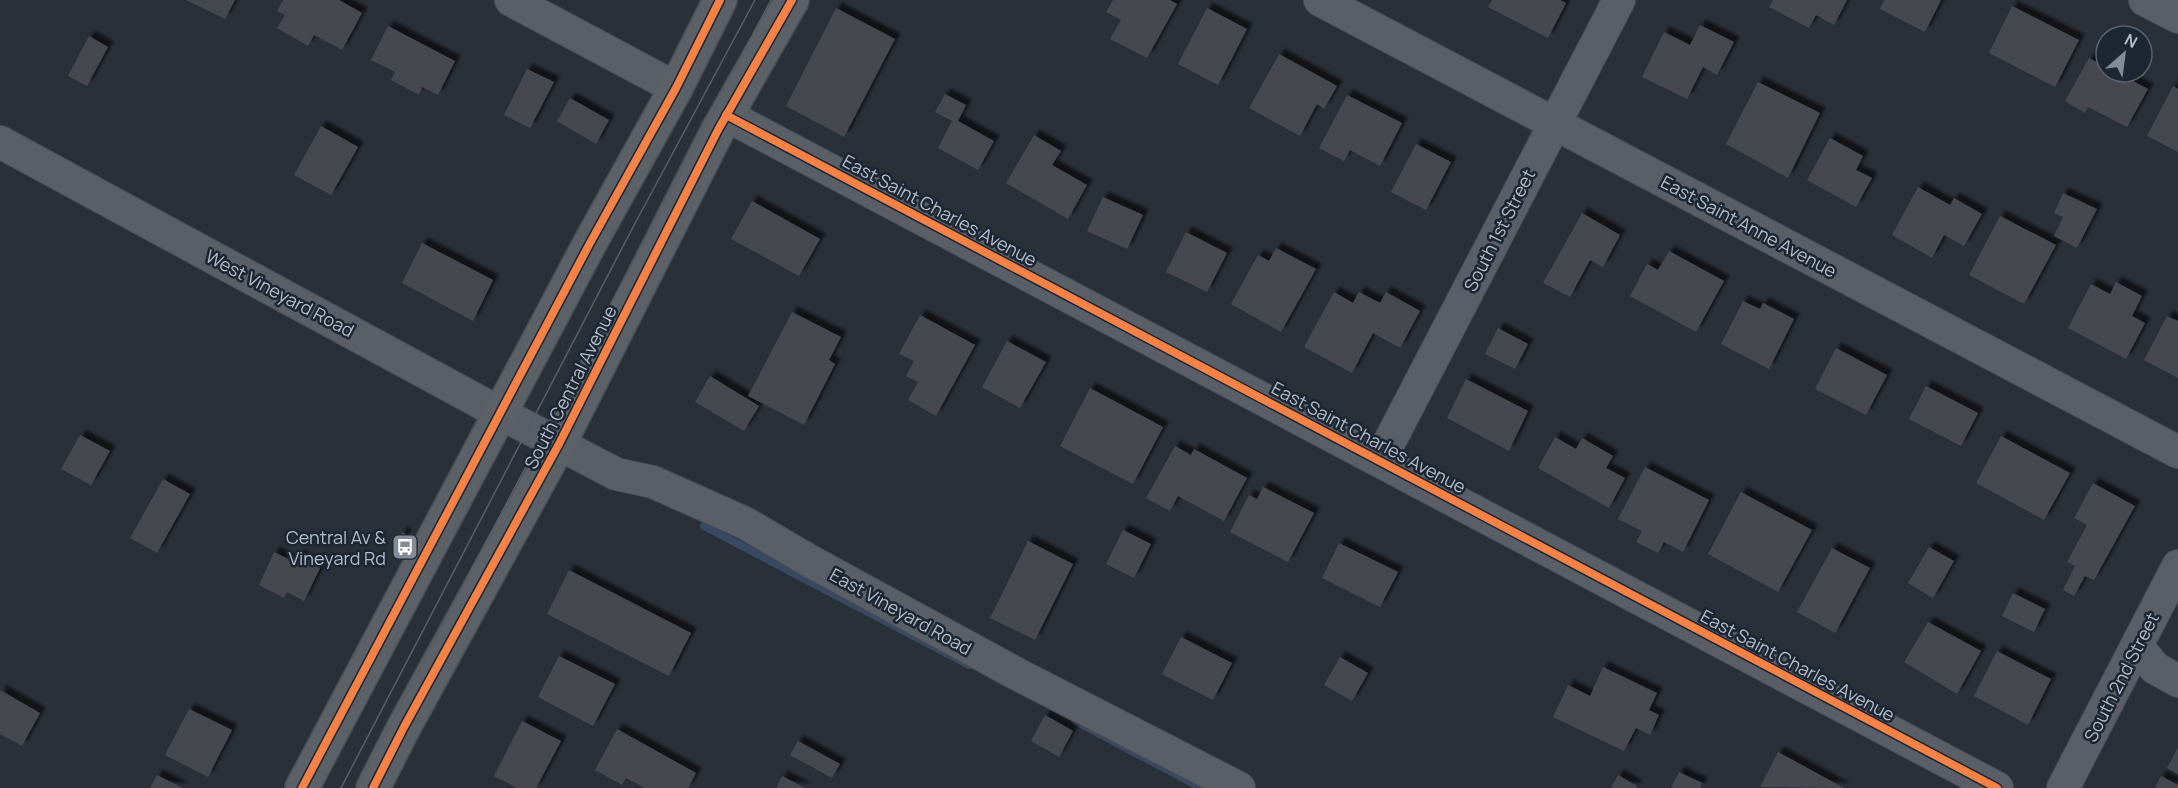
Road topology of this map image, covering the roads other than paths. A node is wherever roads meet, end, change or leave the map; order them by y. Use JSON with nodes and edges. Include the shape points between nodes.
{"nodes":[{"id":1,"x":511,"y":0,"type":"edge"},
{"id":2,"x":720,"y":0,"type":"edge"},
{"id":3,"x":792,"y":0,"type":"edge"},
{"id":4,"x":1320,"y":0,"type":"edge"},
{"id":5,"x":1619,"y":0,"type":"edge"},
{"id":6,"x":2145,"y":0,"type":"edge"},
{"id":7,"x":2178,"y":17,"type":"edge"},
{"id":8,"x":676,"y":88,"type":"junction"},
{"id":9,"x":726,"y":115,"type":"junction"},
{"id":10,"x":1554,"y":123,"type":"junction"},
{"id":11,"x":0,"y":142,"type":"edge"},
{"id":12,"x":500,"y":413,"type":"junction"},
{"id":13,"x":559,"y":444,"type":"junction"},
{"id":14,"x":2178,"y":452,"type":"edge"},
{"id":15,"x":1380,"y":460,"type":"junction"},
{"id":16,"x":2178,"y":566,"type":"edge"},
{"id":17,"x":2137,"y":646,"type":"junction"},
{"id":18,"x":2178,"y":681,"type":"edge"},
{"id":19,"x":302,"y":788,"type":"edge"},
{"id":20,"x":373,"y":788,"type":"edge"},
{"id":21,"x":1239,"y":788,"type":"edge"},
{"id":22,"x":1996,"y":788,"type":"edge"},
{"id":23,"x":2063,"y":788,"type":"edge"}],
"edges":[{"from":1,"to":8,"type":"street"},
{"from":2,"to":8,"type":"main road"},
{"from":3,"to":9,"type":"main road","name":"South Central Avenue"},
{"from":4,"to":10,"type":"street","name":"East Saint Anne Avenue"},
{"from":5,"to":10,"type":"street","name":"South 1st Street"},
{"from":6,"to":7,"type":"street"},
{"from":8,"to":12,"type":"main road"},
{"from":9,"to":13,"type":"main road","name":"South Central Avenue"},
{"from":9,"to":15,"type":"street","name":"East Saint Charles Avenue"},
{"from":10,"to":14,"type":"street","name":"East Saint Anne Avenue"},
{"from":10,"to":15,"type":"street","name":"South 1st Street"},
{"from":11,"to":12,"type":"street","name":"West Vineyard Road"},
{"from":12,"to":13,"type":"street","name":"West Vineyard Road"},
{"from":12,"to":19,"type":"main road"},
{"from":13,"to":20,"type":"main road","name":"South Central Avenue"},
{"from":13,"to":21,"type":"street","name":"East Vineyard Road","via":[[616,474],[653,482],[746,524],[1017,674]]},
{"from":15,"to":22,"type":"street","name":"East Saint Charles Avenue"},
{"from":16,"to":17,"type":"street","name":"South 2nd Street"},
{"from":17,"to":18,"type":"street","via":[[2155,668]]},
{"from":17,"to":23,"type":"street","name":"South 2nd Street"}]}
